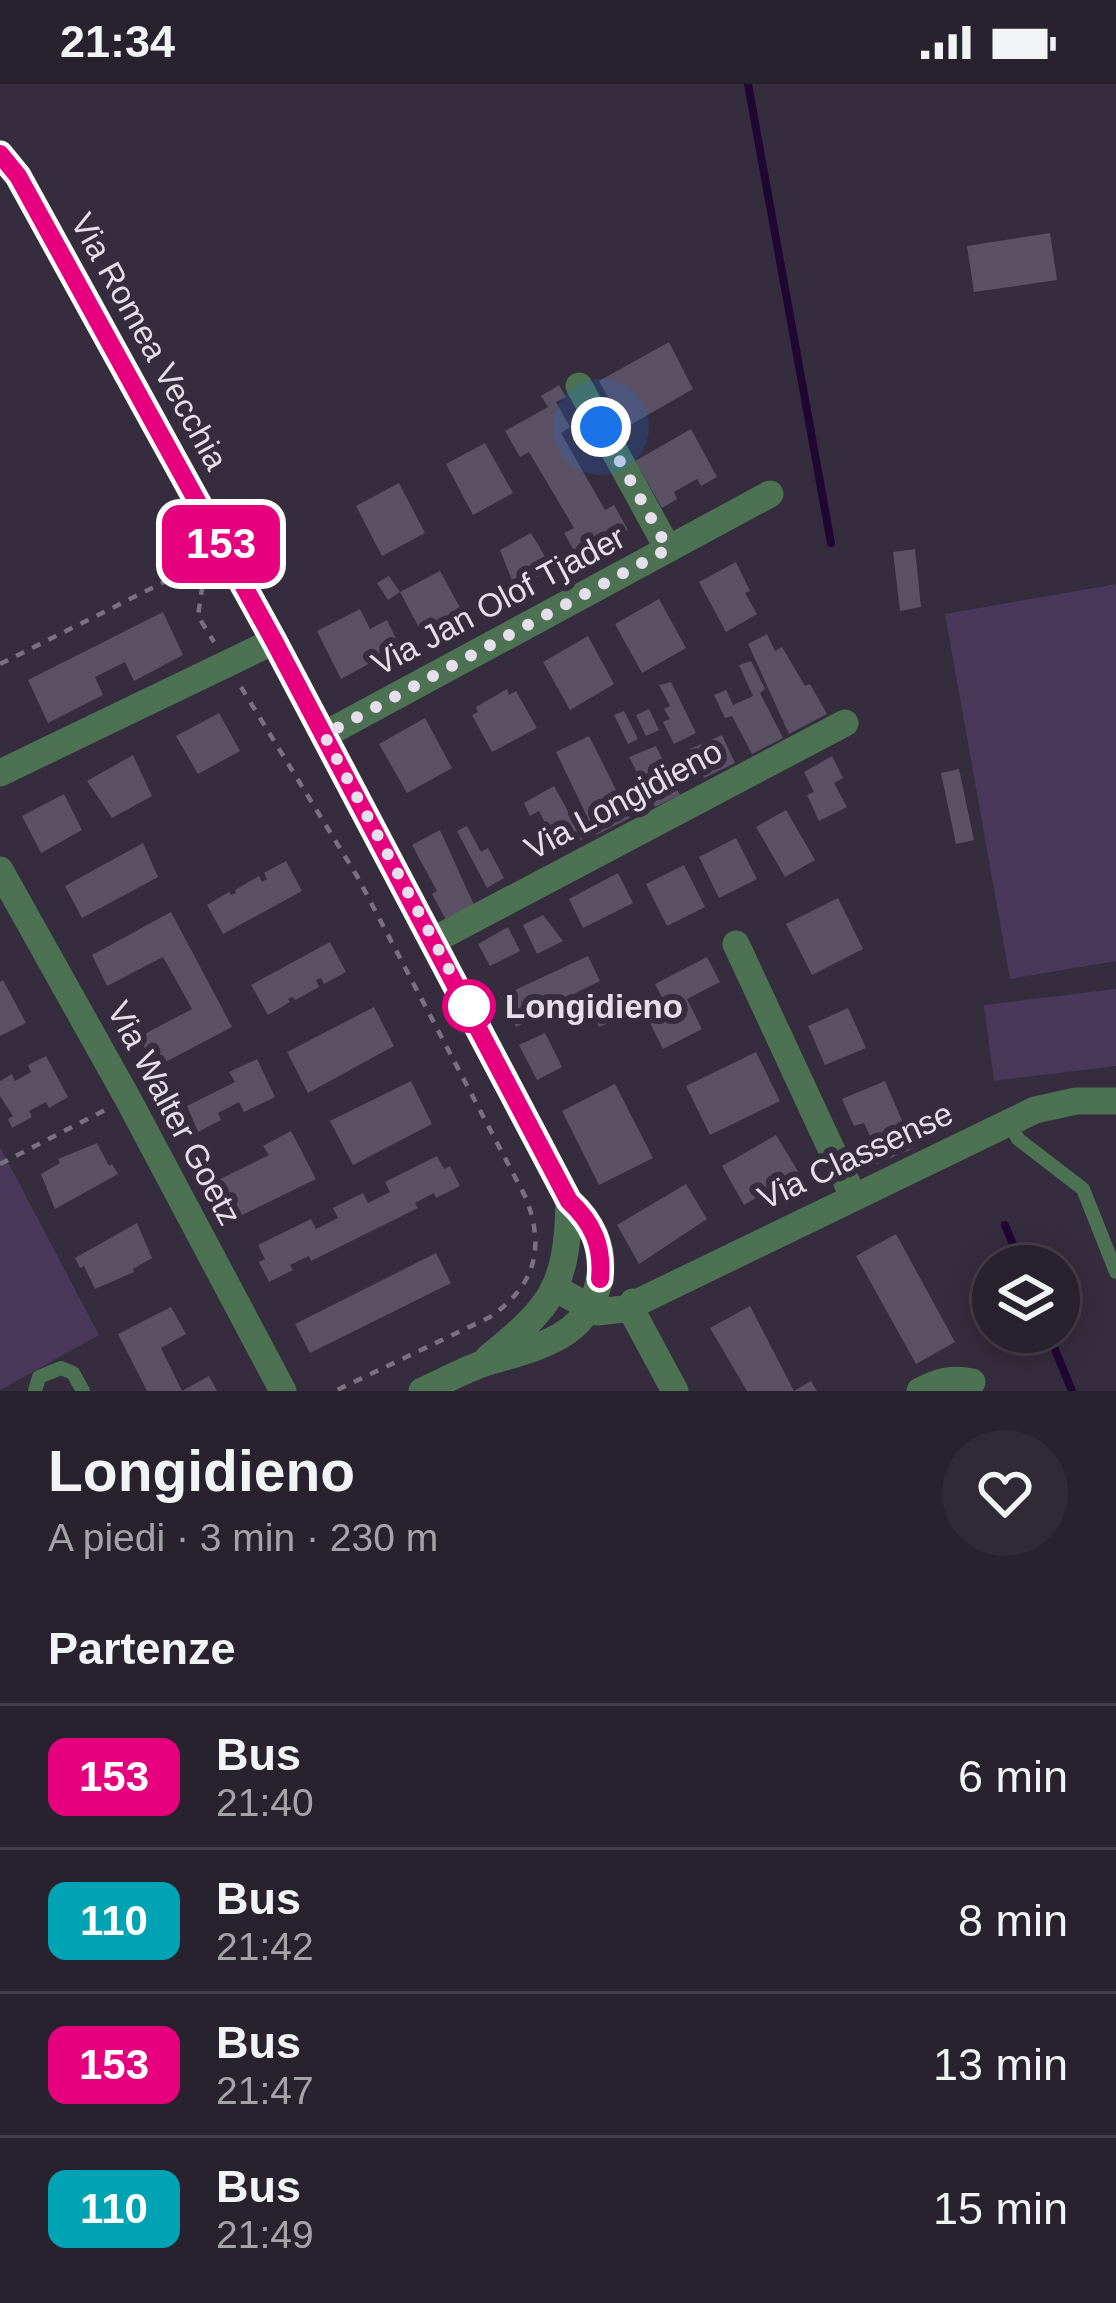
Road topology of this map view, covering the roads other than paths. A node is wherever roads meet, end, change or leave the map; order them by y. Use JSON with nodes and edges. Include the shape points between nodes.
{"nodes":[{"id":1,"x":0,"y":154,"type":"edge"},
{"id":2,"x":579,"y":386,"type":"dead end"},
{"id":3,"x":770,"y":494,"type":"dead end"},
{"id":4,"x":668,"y":549,"type":"junction"},
{"id":5,"x":274,"y":641,"type":"junction"},
{"id":6,"x":845,"y":723,"type":"dead end"},
{"id":7,"x":324,"y":735,"type":"junction"},
{"id":8,"x":0,"y":773,"type":"edge"},
{"id":9,"x":0,"y":870,"type":"edge"},
{"id":10,"x":434,"y":940,"type":"junction"},
{"id":11,"x":736,"y":944,"type":"dead end"},
{"id":12,"x":1116,"y":1101,"type":"edge"},
{"id":13,"x":1009,"y":1122,"type":"junction"},
{"id":14,"x":853,"y":1196,"type":"junction"},
{"id":15,"x":569,"y":1201,"type":"junction"},
{"id":16,"x":1116,"y":1272,"type":"edge"},
{"id":17,"x":560,"y":1279,"type":"junction"},
{"id":18,"x":600,"y":1279,"type":"junction"},
{"id":19,"x":633,"y":1302,"type":"junction"},
{"id":20,"x":590,"y":1308,"type":"junction"},
{"id":21,"x":479,"y":1365,"type":"junction"},
{"id":22,"x":972,"y":1382,"type":"dead end"},
{"id":23,"x":35,"y":1391,"type":"edge"},
{"id":24,"x":83,"y":1391,"type":"edge"},
{"id":25,"x":283,"y":1391,"type":"edge"},
{"id":26,"x":422,"y":1391,"type":"edge"},
{"id":27,"x":675,"y":1391,"type":"edge"},
{"id":28,"x":920,"y":1391,"type":"edge"}],
"edges":[{"from":1,"to":5,"type":"street","name":"Via Romea Vecchia"},
{"from":2,"to":4,"type":"street"},
{"from":3,"to":4,"type":"street","name":"Via Jan Olof Tjader"},
{"from":4,"to":7,"type":"street","name":"Via Jan Olof Tjader"},
{"from":5,"to":7,"type":"street","name":"Via Romea Vecchia"},
{"from":5,"to":8,"type":"street"},
{"from":6,"to":10,"type":"street","name":"Via Longidieno"},
{"from":7,"to":10,"type":"street","name":"Via Romea Vecchia"},
{"from":9,"to":25,"type":"street","name":"Via Walter Goetz"},
{"from":10,"to":15,"type":"street","name":"Via Romea Vecchia"},
{"from":11,"to":14,"type":"street"},
{"from":12,"to":13,"type":"street","name":"Via Classense","via":[[1055,1103]]},
{"from":13,"to":14,"type":"street","name":"Via Classense"},
{"from":13,"to":16,"type":"lane","via":[[1018,1139],[1083,1189]]},
{"from":14,"to":19,"type":"street","name":"Via Classense"},
{"from":15,"to":17,"type":"street"},
{"from":15,"to":18,"type":"street","name":"Via Romea Vecchia","via":[[598,1243]]},
{"from":17,"to":18,"type":"street"},
{"from":17,"to":20,"type":"street"},
{"from":17,"to":21,"type":"street","via":[[529,1325]]},
{"from":18,"to":19,"type":"street"},
{"from":18,"to":20,"type":"street"},
{"from":19,"to":20,"type":"street","name":"Via Classense","via":[[607,1314]]},
{"from":19,"to":27,"type":"street"},
{"from":20,"to":21,"type":"street","via":[[572,1332],[543,1347]]},
{"from":21,"to":26,"type":"street"},
{"from":22,"to":28,"type":"street","via":[[956,1378]]},
{"from":23,"to":24,"type":"lane","via":[[39,1377],[61,1368]]}]}
